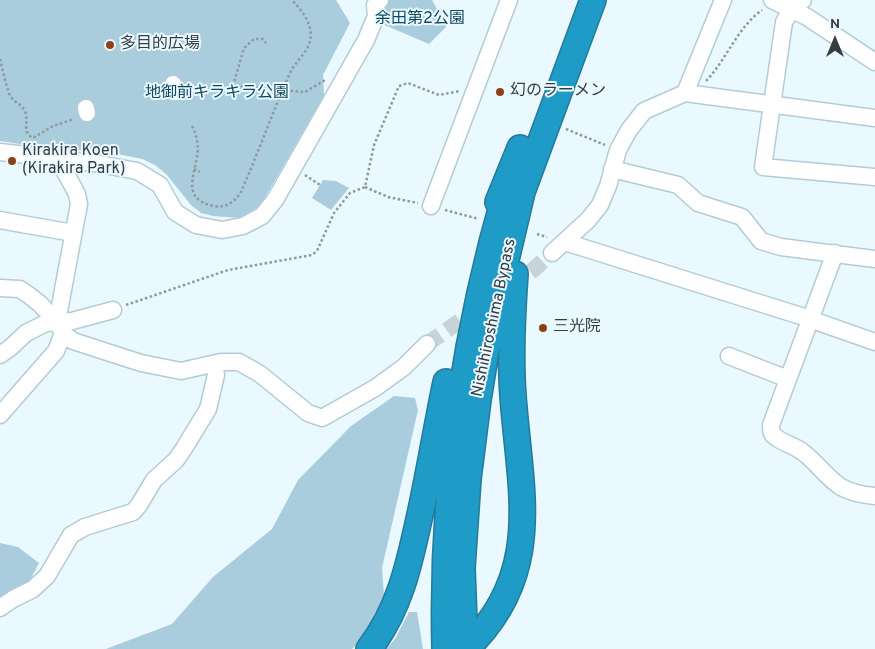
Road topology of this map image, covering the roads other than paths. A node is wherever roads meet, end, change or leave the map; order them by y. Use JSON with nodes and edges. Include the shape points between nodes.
{"nodes":[{"id":1,"x":509,"y":0,"type":"edge"},
{"id":2,"x":574,"y":0,"type":"edge"},
{"id":3,"x":593,"y":0,"type":"edge"},
{"id":4,"x":722,"y":0,"type":"edge"},
{"id":5,"x":773,"y":0,"type":"edge"},
{"id":6,"x":376,"y":2,"type":"edge"},
{"id":7,"x":797,"y":5,"type":"edge"},
{"id":8,"x":875,"y":62,"type":"edge"},
{"id":9,"x":685,"y":93,"type":"junction"},
{"id":10,"x":772,"y":104,"type":"junction"},
{"id":11,"x":875,"y":118,"type":"edge"},
{"id":12,"x":520,"y":148,"type":"junction"},
{"id":13,"x":0,"y":152,"type":"edge"},
{"id":14,"x":58,"y":159,"type":"junction"},
{"id":15,"x":612,"y":169,"type":"junction"},
{"id":16,"x":875,"y":177,"type":"edge"},
{"id":17,"x":522,"y":192,"type":"junction"},
{"id":18,"x":431,"y":206,"type":"road end"},
{"id":19,"x":0,"y":220,"type":"edge"},
{"id":20,"x":73,"y":233,"type":"junction"},
{"id":21,"x":565,"y":242,"type":"junction"},
{"id":22,"x":552,"y":253,"type":"tunnel mouth"},
{"id":23,"x":835,"y":253,"type":"junction"},
{"id":24,"x":875,"y":259,"type":"edge"},
{"id":25,"x":0,"y":288,"type":"edge"},
{"id":26,"x":113,"y":310,"type":"road end"},
{"id":27,"x":810,"y":320,"type":"junction"},
{"id":28,"x":60,"y":328,"type":"junction"},
{"id":29,"x":875,"y":342,"type":"edge"},
{"id":30,"x":427,"y":344,"type":"tunnel mouth"},
{"id":31,"x":0,"y":355,"type":"edge"},
{"id":32,"x":729,"y":356,"type":"dead end"},
{"id":33,"x":214,"y":364,"type":"junction"},
{"id":34,"x":788,"y":379,"type":"junction"},
{"id":35,"x":0,"y":415,"type":"edge"},
{"id":36,"x":875,"y":496,"type":"edge"},
{"id":37,"x":0,"y":608,"type":"edge"},
{"id":38,"x":370,"y":649,"type":"edge"},
{"id":39,"x":446,"y":649,"type":"edge"},
{"id":40,"x":465,"y":649,"type":"edge"}],
"edges":[{"from":1,"to":18,"type":"street"},
{"from":2,"to":12,"type":"highway","name":"Nishihiroshima Bypass"},
{"from":3,"to":17,"type":"highway","name":"Nishihiroshima Bypass"},
{"from":4,"to":9,"type":"street"},
{"from":5,"to":7,"type":"street"},
{"from":6,"to":14,"type":"street","via":[[376,16],[366,40],[275,200],[262,216],[243,226],[222,230],[196,224],[175,212],[160,185],[137,171]]},
{"from":7,"to":8,"type":"street"},
{"from":7,"to":10,"type":"street","via":[[784,22]]},
{"from":9,"to":10,"type":"street"},
{"from":9,"to":15,"type":"street","via":[[644,111],[629,130]]},
{"from":10,"to":11,"type":"street"},
{"from":10,"to":16,"type":"street","via":[[763,167]]},
{"from":12,"to":38,"type":"highway","via":[[487,231],[462,311],[400,595]]},
{"from":12,"to":39,"type":"highway","name":"Nishihiroshima Bypass","via":[[486,266],[462,386],[448,508]]},
{"from":13,"to":14,"type":"street"},
{"from":14,"to":20,"type":"street","via":[[77,194],[79,204]]},
{"from":15,"to":21,"type":"street","via":[[600,205]]},
{"from":15,"to":23,"type":"street","via":[[678,185],[698,203],[742,217],[762,241],[781,247]]},
{"from":17,"to":40,"type":"highway","name":"Nishihiroshima Bypass","via":[[489,332],[468,479],[462,568]]},
{"from":17,"to":40,"type":"highway","via":[[512,321],[513,394],[524,520],[516,568],[504,599],[487,626]]},
{"from":19,"to":20,"type":"street"},
{"from":20,"to":28,"type":"street"},
{"from":21,"to":22,"type":"street"},
{"from":21,"to":27,"type":"street"},
{"from":23,"to":24,"type":"street"},
{"from":23,"to":27,"type":"street"},
{"from":25,"to":28,"type":"street","via":[[20,290],[40,304]]},
{"from":26,"to":28,"type":"street","via":[[72,321]]},
{"from":27,"to":29,"type":"street"},
{"from":27,"to":34,"type":"street"},
{"from":28,"to":31,"type":"street","via":[[46,323],[26,333]]},
{"from":28,"to":33,"type":"street","via":[[73,341],[162,368],[181,371]]},
{"from":28,"to":35,"type":"street","via":[[56,352]]},
{"from":30,"to":33,"type":"street","via":[[404,367],[375,388],[322,418],[308,413],[260,374],[239,362]]},
{"from":32,"to":34,"type":"street"},
{"from":33,"to":37,"type":"street","via":[[216,375],[208,409],[184,450],[154,480],[133,512],[85,526],[71,536],[47,576],[34,589]]},
{"from":34,"to":36,"type":"street","via":[[771,425],[773,436],[804,453],[843,488]]}]}
